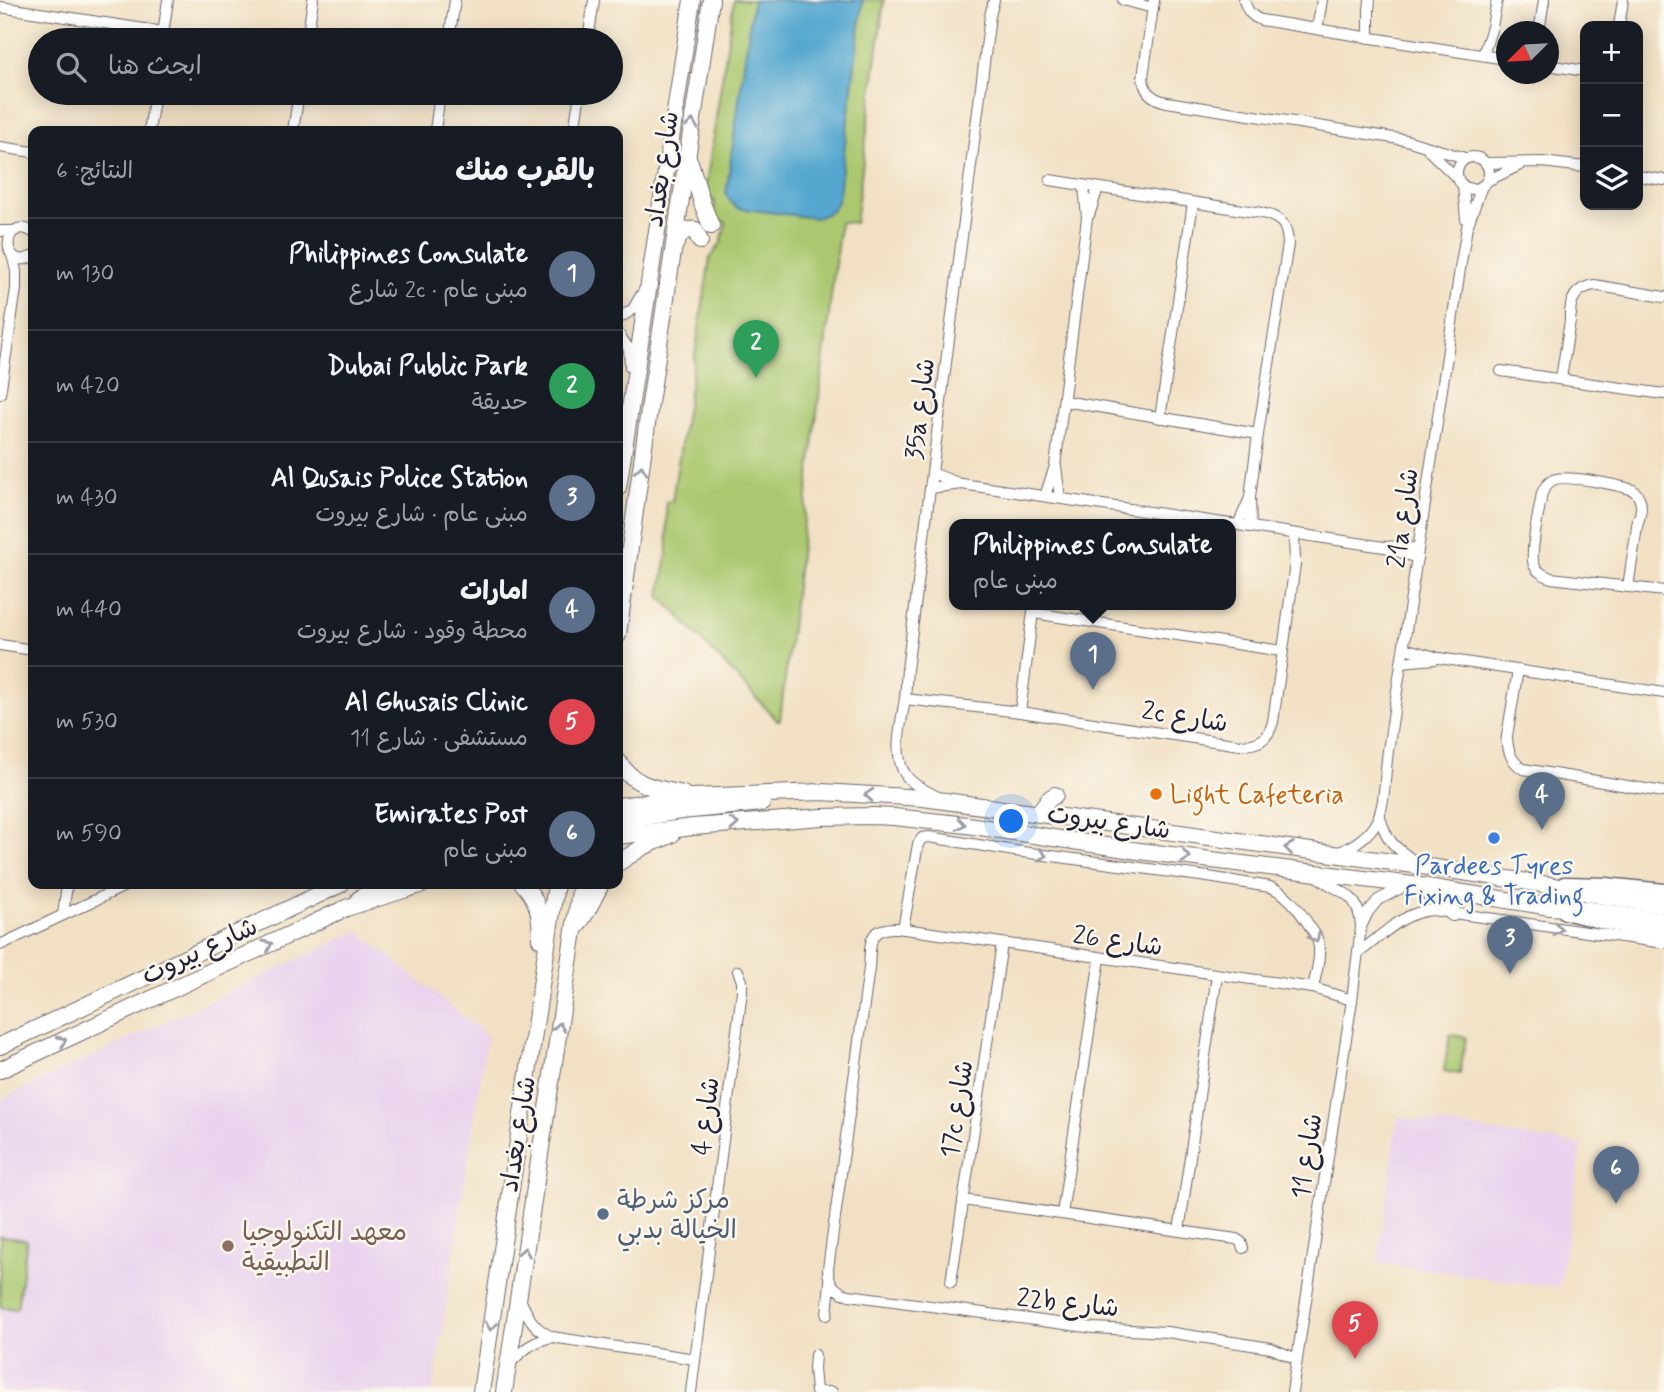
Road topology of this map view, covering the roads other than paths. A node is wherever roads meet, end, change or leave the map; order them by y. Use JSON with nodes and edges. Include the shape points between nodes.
{"nodes":[{"id":1,"x":168,"y":0,"type":"edge"},
{"id":2,"x":313,"y":0,"type":"edge"},
{"id":3,"x":455,"y":0,"type":"edge"},
{"id":4,"x":594,"y":0,"type":"edge"},
{"id":5,"x":692,"y":0,"type":"edge"},
{"id":6,"x":711,"y":0,"type":"edge"},
{"id":7,"x":994,"y":0,"type":"edge"},
{"id":8,"x":1123,"y":0,"type":"edge"},
{"id":9,"x":1322,"y":0,"type":"edge"},
{"id":10,"x":1497,"y":0,"type":"edge"},
{"id":11,"x":1544,"y":0,"type":"edge"},
{"id":12,"x":1623,"y":0,"type":"edge"},
{"id":13,"x":1153,"y":4,"type":"edge"},
{"id":14,"x":1246,"y":5,"type":"edge"},
{"id":15,"x":1369,"y":5,"type":"edge"},
{"id":16,"x":0,"y":7,"type":"edge"},
{"id":17,"x":1541,"y":21,"type":"edge"},
{"id":18,"x":1620,"y":21,"type":"edge"},
{"id":19,"x":118,"y":28,"type":"edge"},
{"id":20,"x":164,"y":28,"type":"edge"},
{"id":21,"x":309,"y":28,"type":"edge"},
{"id":22,"x":451,"y":28,"type":"edge"},
{"id":23,"x":590,"y":28,"type":"edge"},
{"id":24,"x":1317,"y":29,"type":"junction"},
{"id":25,"x":1364,"y":37,"type":"junction"},
{"id":26,"x":1488,"y":56,"type":"junction"},
{"id":27,"x":1496,"y":57,"type":"edge"},
{"id":28,"x":1559,"y":67,"type":"edge"},
{"id":29,"x":1580,"y":70,"type":"edge"},
{"id":30,"x":153,"y":105,"type":"edge"},
{"id":31,"x":297,"y":105,"type":"edge"},
{"id":32,"x":438,"y":105,"type":"edge"},
{"id":33,"x":578,"y":105,"type":"edge"},
{"id":34,"x":150,"y":126,"type":"edge"},
{"id":35,"x":294,"y":126,"type":"edge"},
{"id":36,"x":436,"y":126,"type":"edge"},
{"id":37,"x":575,"y":126,"type":"edge"},
{"id":38,"x":1424,"y":146,"type":"junction"},
{"id":39,"x":0,"y":147,"type":"edge"},
{"id":40,"x":28,"y":151,"type":"edge"},
{"id":41,"x":688,"y":155,"type":"junction"},
{"id":42,"x":1465,"y":159,"type":"junction"},
{"id":43,"x":1486,"y":163,"type":"junction"},
{"id":44,"x":1524,"y":163,"type":"junction"},
{"id":45,"x":1580,"y":166,"type":"edge"},
{"id":46,"x":1643,"y":177,"type":"edge"},
{"id":47,"x":1050,"y":180,"type":"dead end"},
{"id":48,"x":1664,"y":180,"type":"edge"},
{"id":49,"x":1461,"y":182,"type":"junction"},
{"id":50,"x":1484,"y":184,"type":"junction"},
{"id":51,"x":1084,"y":186,"type":"junction"},
{"id":52,"x":1098,"y":188,"type":"junction"},
{"id":53,"x":1193,"y":203,"type":"junction"},
{"id":54,"x":1087,"y":218,"type":"junction"},
{"id":55,"x":711,"y":226,"type":"dead end"},
{"id":56,"x":1467,"y":227,"type":"junction"},
{"id":57,"x":28,"y":230,"type":"edge"},
{"id":58,"x":0,"y":231,"type":"edge"},
{"id":59,"x":15,"y":231,"type":"junction"},
{"id":60,"x":700,"y":241,"type":"dead end"},
{"id":61,"x":7,"y":247,"type":"edge"},
{"id":62,"x":674,"y":247,"type":"junction"},
{"id":63,"x":28,"y":258,"type":"edge"},
{"id":64,"x":28,"y":265,"type":"edge"},
{"id":65,"x":650,"y":273,"type":"junction"},
{"id":66,"x":16,"y":289,"type":"junction"},
{"id":67,"x":1664,"y":297,"type":"edge"},
{"id":68,"x":623,"y":316,"type":"edge"},
{"id":69,"x":623,"y":339,"type":"edge"},
{"id":70,"x":1501,"y":371,"type":"dead end"},
{"id":71,"x":1,"y":378,"type":"edge"},
{"id":72,"x":1561,"y":379,"type":"junction"},
{"id":73,"x":0,"y":394,"type":"edge"},
{"id":74,"x":1664,"y":394,"type":"edge"},
{"id":75,"x":1064,"y":401,"type":"junction"},
{"id":76,"x":1160,"y":418,"type":"junction"},
{"id":77,"x":626,"y":433,"type":"junction"},
{"id":78,"x":1258,"y":434,"type":"junction"},
{"id":79,"x":623,"y":454,"type":"edge"},
{"id":80,"x":1055,"y":466,"type":"junction"},
{"id":81,"x":932,"y":473,"type":"junction"},
{"id":82,"x":962,"y":484,"type":"junction"},
{"id":83,"x":930,"y":488,"type":"junction"},
{"id":84,"x":1045,"y":496,"type":"junction"},
{"id":85,"x":1250,"y":497,"type":"junction"},
{"id":86,"x":1060,"y":498,"type":"junction"},
{"id":87,"x":1200,"y":519,"type":"edge"},
{"id":88,"x":1236,"y":519,"type":"edge"},
{"id":89,"x":1236,"y":524,"type":"edge"},
{"id":90,"x":1251,"y":527,"type":"junction"},
{"id":91,"x":1294,"y":534,"type":"junction"},
{"id":92,"x":1307,"y":536,"type":"junction"},
{"id":93,"x":1418,"y":554,"type":"junction"},
{"id":94,"x":1295,"y":564,"type":"junction"},
{"id":95,"x":1628,"y":587,"type":"junction"},
{"id":96,"x":1664,"y":592,"type":"edge"},
{"id":97,"x":623,"y":599,"type":"edge"},
{"id":98,"x":1034,"y":610,"type":"edge"},
{"id":99,"x":1040,"y":610,"type":"edge"},
{"id":100,"x":0,"y":645,"type":"edge"},
{"id":101,"x":1404,"y":648,"type":"junction"},
{"id":102,"x":28,"y":649,"type":"edge"},
{"id":103,"x":1282,"y":651,"type":"junction"},
{"id":104,"x":1439,"y":658,"type":"junction"},
{"id":105,"x":1401,"y":662,"type":"junction"},
{"id":106,"x":1518,"y":670,"type":"junction"},
{"id":107,"x":1664,"y":693,"type":"edge"},
{"id":108,"x":906,"y":694,"type":"junction"},
{"id":109,"x":1020,"y":712,"type":"junction"},
{"id":110,"x":623,"y":768,"type":"edge"},
{"id":111,"x":822,"y":792,"type":"junction"},
{"id":112,"x":1664,"y":792,"type":"edge"},
{"id":113,"x":1055,"y":795,"type":"dead end"},
{"id":114,"x":692,"y":797,"type":"junction"},
{"id":115,"x":946,"y":801,"type":"junction"},
{"id":116,"x":623,"y":805,"type":"edge"},
{"id":117,"x":1038,"y":813,"type":"junction"},
{"id":118,"x":1380,"y":816,"type":"junction"},
{"id":119,"x":623,"y":820,"type":"edge"},
{"id":120,"x":694,"y":827,"type":"junction"},
{"id":121,"x":623,"y":835,"type":"edge"},
{"id":122,"x":1333,"y":854,"type":"junction"},
{"id":123,"x":623,"y":860,"type":"edge"},
{"id":124,"x":1422,"y":866,"type":"junction"},
{"id":125,"x":1314,"y":874,"type":"junction"},
{"id":126,"x":1414,"y":885,"type":"junction"},
{"id":127,"x":1549,"y":885,"type":"junction"},
{"id":128,"x":66,"y":889,"type":"edge"},
{"id":129,"x":67,"y":889,"type":"edge"},
{"id":130,"x":118,"y":889,"type":"edge"},
{"id":131,"x":330,"y":889,"type":"edge"},
{"id":132,"x":374,"y":889,"type":"edge"},
{"id":133,"x":408,"y":889,"type":"edge"},
{"id":134,"x":527,"y":889,"type":"edge"},
{"id":135,"x":555,"y":889,"type":"edge"},
{"id":136,"x":580,"y":889,"type":"edge"},
{"id":137,"x":598,"y":889,"type":"edge"},
{"id":138,"x":1664,"y":891,"type":"edge"},
{"id":139,"x":1664,"y":905,"type":"edge"},
{"id":140,"x":1550,"y":907,"type":"junction"},
{"id":141,"x":78,"y":908,"type":"junction"},
{"id":142,"x":346,"y":908,"type":"junction"},
{"id":143,"x":1453,"y":913,"type":"junction"},
{"id":144,"x":63,"y":915,"type":"junction"},
{"id":145,"x":1664,"y":921,"type":"edge"},
{"id":146,"x":1361,"y":927,"type":"junction"},
{"id":147,"x":903,"y":929,"type":"junction"},
{"id":148,"x":573,"y":931,"type":"junction"},
{"id":149,"x":1664,"y":933,"type":"edge"},
{"id":150,"x":1664,"y":943,"type":"edge"},
{"id":151,"x":1002,"y":944,"type":"junction"},
{"id":152,"x":0,"y":945,"type":"edge"},
{"id":153,"x":1358,"y":953,"type":"junction"},
{"id":154,"x":1100,"y":958,"type":"junction"},
{"id":155,"x":738,"y":971,"type":"dead end"},
{"id":156,"x":1217,"y":975,"type":"junction"},
{"id":157,"x":1313,"y":988,"type":"junction"},
{"id":158,"x":1352,"y":995,"type":"junction"},
{"id":159,"x":3,"y":1044,"type":"edge"},
{"id":160,"x":0,"y":1070,"type":"edge"},
{"id":161,"x":525,"y":1089,"type":"junction"},
{"id":162,"x":964,"y":1200,"type":"junction"},
{"id":163,"x":1062,"y":1214,"type":"junction"},
{"id":164,"x":1179,"y":1231,"type":"junction"},
{"id":165,"x":1242,"y":1248,"type":"dead end"},
{"id":166,"x":830,"y":1259,"type":"junction"},
{"id":167,"x":830,"y":1282,"type":"junction"},
{"id":168,"x":951,"y":1282,"type":"dead end"},
{"id":169,"x":518,"y":1294,"type":"junction"},
{"id":170,"x":862,"y":1296,"type":"junction"},
{"id":171,"x":827,"y":1315,"type":"dead end"},
{"id":172,"x":552,"y":1338,"type":"junction"},
{"id":173,"x":1271,"y":1348,"type":"junction"},
{"id":174,"x":1299,"y":1348,"type":"junction"},
{"id":175,"x":815,"y":1355,"type":"dead end"},
{"id":176,"x":695,"y":1359,"type":"junction"},
{"id":177,"x":1297,"y":1359,"type":"junction"},
{"id":178,"x":508,"y":1366,"type":"junction"},
{"id":179,"x":481,"y":1392,"type":"edge"},
{"id":180,"x":504,"y":1392,"type":"edge"},
{"id":181,"x":691,"y":1392,"type":"edge"},
{"id":182,"x":816,"y":1392,"type":"edge"},
{"id":183,"x":822,"y":1392,"type":"edge"},
{"id":184,"x":832,"y":1392,"type":"edge"},
{"id":185,"x":1292,"y":1392,"type":"edge"}],
"edges":[{"from":1,"to":20,"type":"street"},
{"from":2,"to":21,"type":"street"},
{"from":3,"to":22,"type":"street"},
{"from":4,"to":23,"type":"street"},
{"from":5,"to":65,"type":"main road","name":"شارع بغداد"},
{"from":41,"to":6,"type":"main road","name":"شارع بغداد","one_way":true},
{"from":7,"to":81,"type":"street","name":"35a شارع"},
{"from":8,"to":13,"type":"street"},
{"from":9,"to":24,"type":"street"},
{"from":10,"to":26,"type":"street"},
{"from":11,"to":17,"type":"street"},
{"from":12,"to":18,"type":"street"},
{"from":13,"to":38,"type":"street","via":[[1143,77],[1152,97]]},
{"from":14,"to":24,"type":"street","via":[[1255,18]]},
{"from":15,"to":25,"type":"street"},
{"from":16,"to":19,"type":"street"},
{"from":24,"to":25,"type":"street"},
{"from":25,"to":26,"type":"street"},
{"from":26,"to":27,"type":"street"},
{"from":28,"to":29,"type":"street"},
{"from":30,"to":34,"type":"street"},
{"from":31,"to":35,"type":"street"},
{"from":32,"to":36,"type":"street"},
{"from":33,"to":37,"type":"street"},
{"from":38,"to":42,"type":"street"},
{"from":38,"to":49,"type":"street"},
{"from":39,"to":40,"type":"street"},
{"from":41,"to":55,"type":"main road"},
{"from":41,"to":62,"type":"main road","name":"شارع بغداد"},
{"from":42,"to":43,"type":"street","via":[[1474,156]]},
{"from":42,"to":49,"type":"street","via":[[1458,167]]},
{"from":43,"to":44,"type":"street"},
{"from":43,"to":50,"type":"street","via":[[1489,175]]},
{"from":44,"to":45,"type":"street"},
{"from":44,"to":50,"type":"street"},
{"from":46,"to":48,"type":"street"},
{"from":47,"to":51,"type":"street"},
{"from":49,"to":50,"type":"street","via":[[1475,189]]},
{"from":49,"to":56,"type":"street","name":"21a شارع"},
{"from":50,"to":56,"type":"street","name":"21a شارع"},
{"from":51,"to":52,"type":"street"},
{"from":51,"to":54,"type":"street"},
{"from":52,"to":53,"type":"street"},
{"from":52,"to":54,"type":"street"},
{"from":53,"to":76,"type":"street"},
{"from":53,"to":78,"type":"street","via":[[1268,215],[1279,219],[1287,230]]},
{"from":54,"to":75,"type":"street"},
{"from":56,"to":93,"type":"street","name":"21a شارع"},
{"from":57,"to":59,"type":"street"},
{"from":58,"to":59,"type":"street"},
{"from":59,"to":61,"type":"street"},
{"from":60,"to":62,"type":"main road","via":[[695,230],[689,229]]},
{"from":61,"to":63,"type":"street","via":[[20,259]]},
{"from":61,"to":66,"type":"street","via":[[16,271]]},
{"from":97,"to":62,"type":"main road","name":"شارع بغداد","one_way":true},
{"from":64,"to":66,"type":"street"},
{"from":65,"to":68,"type":"street","via":[[637,304]]},
{"from":65,"to":77,"type":"main road","name":"شارع بغداد"},
{"from":66,"to":71,"type":"street"},
{"from":67,"to":72,"type":"street","via":[[1594,285],[1578,292],[1572,301]]},
{"from":69,"to":77,"type":"street","via":[[630,356]]},
{"from":70,"to":72,"type":"street"},
{"from":71,"to":73,"type":"street"},
{"from":72,"to":74,"type":"street"},
{"from":75,"to":76,"type":"street"},
{"from":75,"to":80,"type":"street"},
{"from":76,"to":78,"type":"street"},
{"from":77,"to":79,"type":"main road","name":"شارع بغداد"},
{"from":78,"to":85,"type":"street"},
{"from":80,"to":84,"type":"street"},
{"from":80,"to":86,"type":"street"},
{"from":81,"to":82,"type":"street"},
{"from":81,"to":83,"type":"street","name":"35a شارع"},
{"from":82,"to":83,"type":"street"},
{"from":82,"to":84,"type":"street"},
{"from":83,"to":108,"type":"street","name":"35a شارع"},
{"from":84,"to":86,"type":"street"},
{"from":85,"to":88,"type":"street"},
{"from":85,"to":90,"type":"street"},
{"from":86,"to":87,"type":"street"},
{"from":89,"to":90,"type":"street"},
{"from":90,"to":91,"type":"street"},
{"from":91,"to":92,"type":"street"},
{"from":91,"to":94,"type":"street"},
{"from":92,"to":93,"type":"street"},
{"from":92,"to":94,"type":"street"},
{"from":93,"to":101,"type":"street","name":"21a شارع"},
{"from":94,"to":103,"type":"street"},
{"from":95,"to":95,"type":"street","via":[[1642,506],[1637,494],[1627,488],[1560,478],[1548,484],[1542,493],[1537,538],[1541,566],[1566,579]]},
{"from":95,"to":96,"type":"street"},
{"from":98,"to":109,"type":"street"},
{"from":99,"to":103,"type":"street"},
{"from":100,"to":102,"type":"street"},
{"from":101,"to":104,"type":"street"},
{"from":101,"to":105,"type":"street","name":"21a شارع"},
{"from":103,"to":109,"type":"street","name":"2c شارع","via":[[1273,722],[1258,743],[1240,746]]},
{"from":104,"to":105,"type":"street"},
{"from":104,"to":106,"type":"street"},
{"from":105,"to":118,"type":"street","name":"21a شارع"},
{"from":106,"to":107,"type":"street"},
{"from":106,"to":112,"type":"street","via":[[1505,752],[1517,771]]},
{"from":108,"to":109,"type":"street","name":"2c شارع"},
{"from":108,"to":115,"type":"street","name":"35a شارع","via":[[898,749],[901,765],[916,785]]},
{"from":110,"to":114,"type":"main road","via":[[637,782]]},
{"from":111,"to":114,"type":"main road","name":"شارع بيروت"},
{"from":115,"to":111,"type":"main road","name":"شارع بيروت","one_way":true},
{"from":111,"to":119,"type":"main road","via":[[790,801]]},
{"from":113,"to":117,"type":"main road"},
{"from":114,"to":116,"type":"main road","name":"شارع بيروت"},
{"from":115,"to":117,"type":"main road","name":"شارع بيروت"},
{"from":122,"to":117,"type":"main road","name":"شارع بيروت","one_way":true},
{"from":118,"to":122,"type":"street","via":[[1367,835]]},
{"from":118,"to":124,"type":"street","via":[[1388,839]]},
{"from":120,"to":121,"type":"main road","name":"شارع بيروت"},
{"from":120,"to":123,"type":"main road"},
{"from":120,"to":125,"type":"main road","name":"شارع بيروت","one_way":true,"via":[[894,817]]},
{"from":122,"to":124,"type":"main road","name":"شارع بيروت"},
{"from":124,"to":127,"type":"main road","name":"شارع بيروت"},
{"from":125,"to":126,"type":"main road","name":"شارع بيروت"},
{"from":125,"to":146,"type":"street","name":"شارع 11","via":[[1349,895]]},
{"from":126,"to":140,"type":"main road","name":"شارع بيروت"},
{"from":126,"to":143,"type":"main road"},
{"from":126,"to":146,"type":"street","name":"شارع 11","via":[[1378,900]]},
{"from":127,"to":138,"type":"main road","name":"شارع بيروت","via":[[1606,884]]},
{"from":127,"to":139,"type":"main road","name":"شارع بيروت"},
{"from":128,"to":144,"type":"street"},
{"from":129,"to":141,"type":"street"},
{"from":130,"to":141,"type":"street"},
{"from":131,"to":159,"type":"main road","name":"شارع بيروت"},
{"from":132,"to":142,"type":"main road"},
{"from":133,"to":142,"type":"main road","name":"شارع بيروت"},
{"from":134,"to":161,"type":"main road","via":[[537,905],[541,930]]},
{"from":135,"to":161,"type":"main road","name":"شارع بغداد"},
{"from":136,"to":148,"type":"main road","name":"شارع بغداد"},
{"from":137,"to":148,"type":"main road"},
{"from":140,"to":145,"type":"main road","name":"شارع بيروت"},
{"from":140,"to":149,"type":"main road","name":"شارع بيروت"},
{"from":141,"to":144,"type":"street"},
{"from":160,"to":142,"type":"main road","name":"شارع بيروت","one_way":true},
{"from":143,"to":150,"type":"street","one_way":true},
{"from":143,"to":153,"type":"street","via":[[1432,910],[1410,915]]},
{"from":144,"to":152,"type":"street"},
{"from":146,"to":153,"type":"street","name":"شارع 11"},
{"from":147,"to":151,"type":"street","name":"شارع 26"},
{"from":147,"to":157,"type":"street","one_way":true,"via":[[918,844],[929,837],[1279,890],[1319,941]]},
{"from":147,"to":166,"type":"street","name":"شارع 26","via":[[877,932],[870,942]]},
{"from":169,"to":148,"type":"main road","name":"شارع بغداد","one_way":true},
{"from":151,"to":154,"type":"street","name":"شارع 26"},
{"from":151,"to":162,"type":"street","name":"17c شارع"},
{"from":153,"to":158,"type":"street","name":"شارع 11"},
{"from":154,"to":156,"type":"street","name":"شارع 26"},
{"from":154,"to":163,"type":"street"},
{"from":155,"to":176,"type":"street","name":"شارع 4","via":[[742,991]]},
{"from":156,"to":157,"type":"street","name":"شارع 26"},
{"from":156,"to":164,"type":"street"},
{"from":157,"to":158,"type":"street","name":"شارع 26"},
{"from":158,"to":174,"type":"street","name":"شارع 11"},
{"from":161,"to":179,"type":"main road","name":"شارع بغداد","one_way":true},
{"from":162,"to":163,"type":"street"},
{"from":162,"to":168,"type":"street","name":"17c شارع"},
{"from":163,"to":164,"type":"street"},
{"from":164,"to":165,"type":"street","via":[[1236,1239]]},
{"from":166,"to":167,"type":"street"},
{"from":166,"to":170,"type":"street","name":"22b شارع","via":[[837,1284]]},
{"from":167,"to":170,"type":"street","name":"22b شارع","via":[[844,1294]]},
{"from":167,"to":171,"type":"street"},
{"from":169,"to":172,"type":"street","via":[[531,1323]]},
{"from":169,"to":178,"type":"main road","name":"شارع بغداد"},
{"from":170,"to":173,"type":"street","name":"22b شارع"},
{"from":172,"to":176,"type":"street"},
{"from":172,"to":178,"type":"street","via":[[530,1345]]},
{"from":173,"to":174,"type":"street","name":"22b شارع"},
{"from":173,"to":177,"type":"street","name":"22b شارع"},
{"from":174,"to":177,"type":"street","name":"شارع 11"},
{"from":175,"to":182,"type":"street"},
{"from":176,"to":181,"type":"street","name":"شارع 4"},
{"from":177,"to":185,"type":"street","name":"شارع 11"},
{"from":178,"to":180,"type":"main road","name":"شارع بغداد"},
{"from":183,"to":184,"type":"street"}]}
